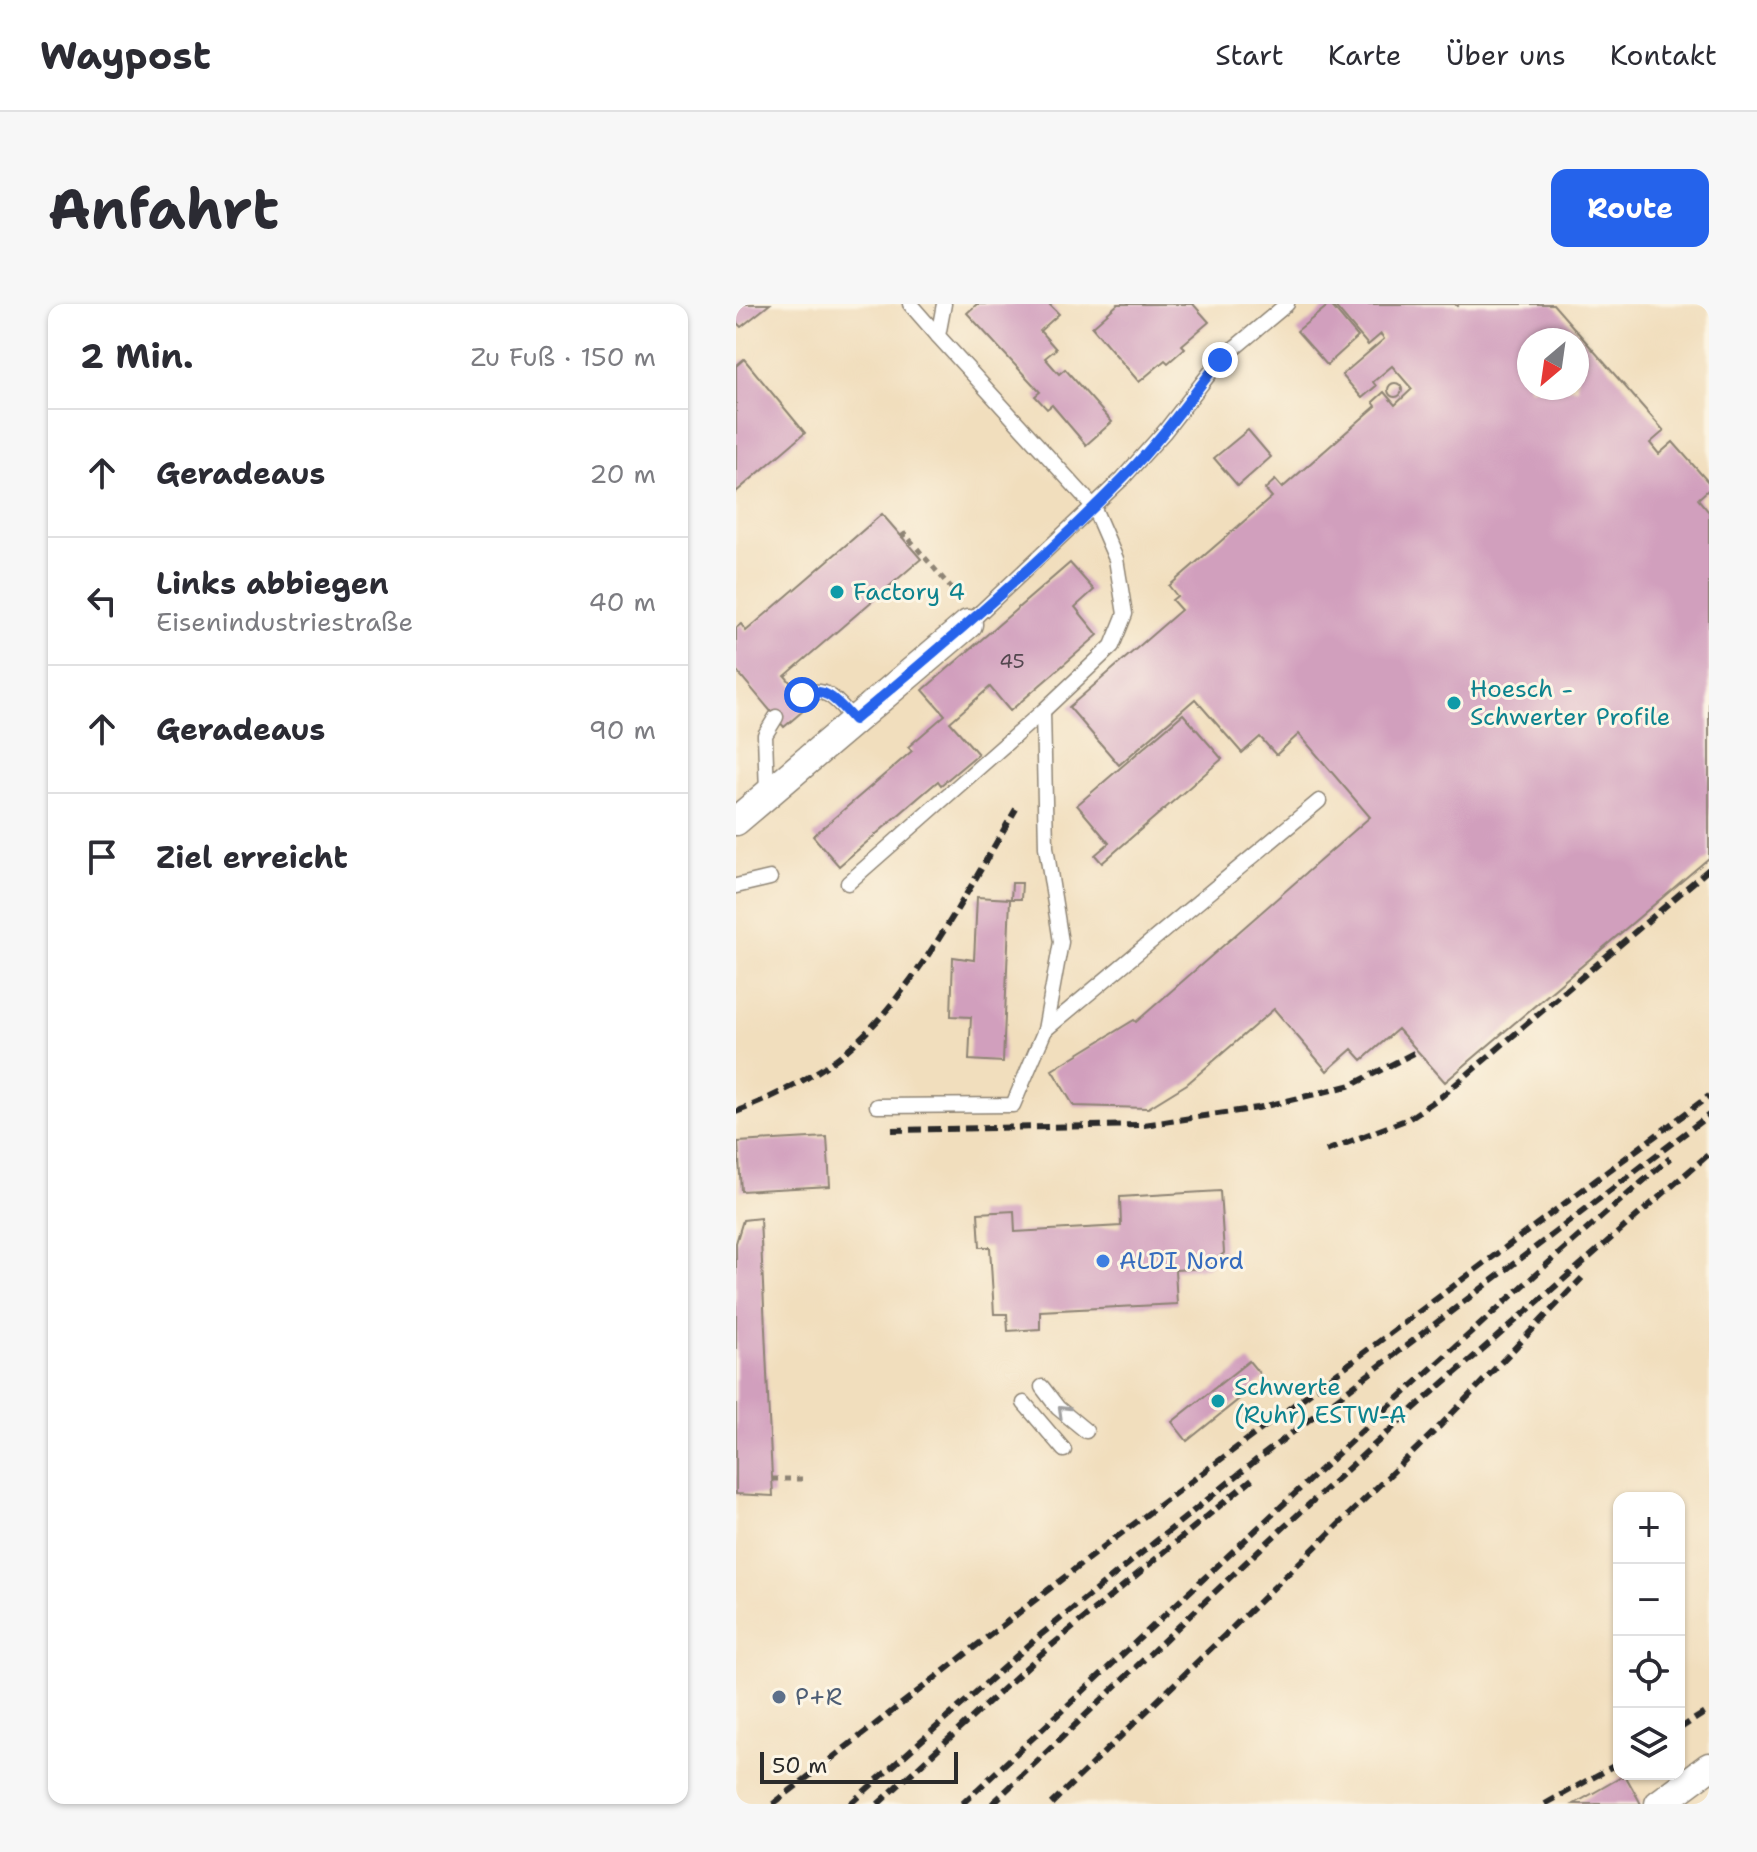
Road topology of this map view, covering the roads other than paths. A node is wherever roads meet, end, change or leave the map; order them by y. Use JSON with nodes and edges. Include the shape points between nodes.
{"nodes":[{"id":1,"x":910,"y":304,"type":"edge"},
{"id":2,"x":944,"y":304,"type":"edge"},
{"id":3,"x":1287,"y":304,"type":"edge"},
{"id":4,"x":938,"y":336,"type":"junction"},
{"id":5,"x":1093,"y":506,"type":"junction"},
{"id":6,"x":972,"y":621,"type":"joint"},
{"id":7,"x":802,"y":695,"type":"dead end"},
{"id":8,"x":1043,"y":711,"type":"junction"},
{"id":9,"x":776,"y":717,"type":"dead end"},
{"id":10,"x":854,"y":720,"type":"junction"},
{"id":11,"x":767,"y":795,"type":"junction"},
{"id":12,"x":1319,"y":801,"type":"dead end"},
{"id":13,"x":736,"y":821,"type":"edge"},
{"id":14,"x":770,"y":878,"type":"dead end"},
{"id":15,"x":848,"y":883,"type":"dead end"},
{"id":16,"x":736,"y":886,"type":"edge"},
{"id":17,"x":1045,"y":1030,"type":"junction"},
{"id":18,"x":877,"y":1106,"type":"dead end"},
{"id":19,"x":1042,"y":1387,"type":"dead end"},
{"id":20,"x":1024,"y":1403,"type":"dead end"},
{"id":21,"x":1086,"y":1431,"type":"dead end"},
{"id":22,"x":1064,"y":1450,"type":"dead end"},
{"id":23,"x":1709,"y":1767,"type":"edge"},
{"id":24,"x":1659,"y":1804,"type":"edge"}],
"edges":[{"from":1,"to":4,"type":"lane"},
{"from":2,"to":4,"type":"lane"},
{"from":3,"to":5,"type":"lane","via":[[1220,360],[1165,431]]},
{"from":4,"to":5,"type":"lane"},
{"from":5,"to":6,"type":"lane"},
{"from":5,"to":8,"type":"lane","via":[[1116,559],[1125,614],[1112,646]]},
{"from":6,"to":10,"type":"street"},
{"from":7,"to":10,"type":"lane","via":[[813,690],[827,693]]},
{"from":8,"to":15,"type":"lane"},
{"from":8,"to":17,"type":"lane","via":[[1046,847],[1061,942]]},
{"from":9,"to":11,"type":"lane","via":[[765,735]]},
{"from":10,"to":11,"type":"street"},
{"from":11,"to":13,"type":"street"},
{"from":12,"to":17,"type":"lane"},
{"from":14,"to":16,"type":"lane"},
{"from":17,"to":18,"type":"lane","via":[[1013,1105]]},
{"from":21,"to":19,"type":"lane","one_way":true},
{"from":20,"to":22,"type":"lane"},
{"from":23,"to":24,"type":"street"}]}
